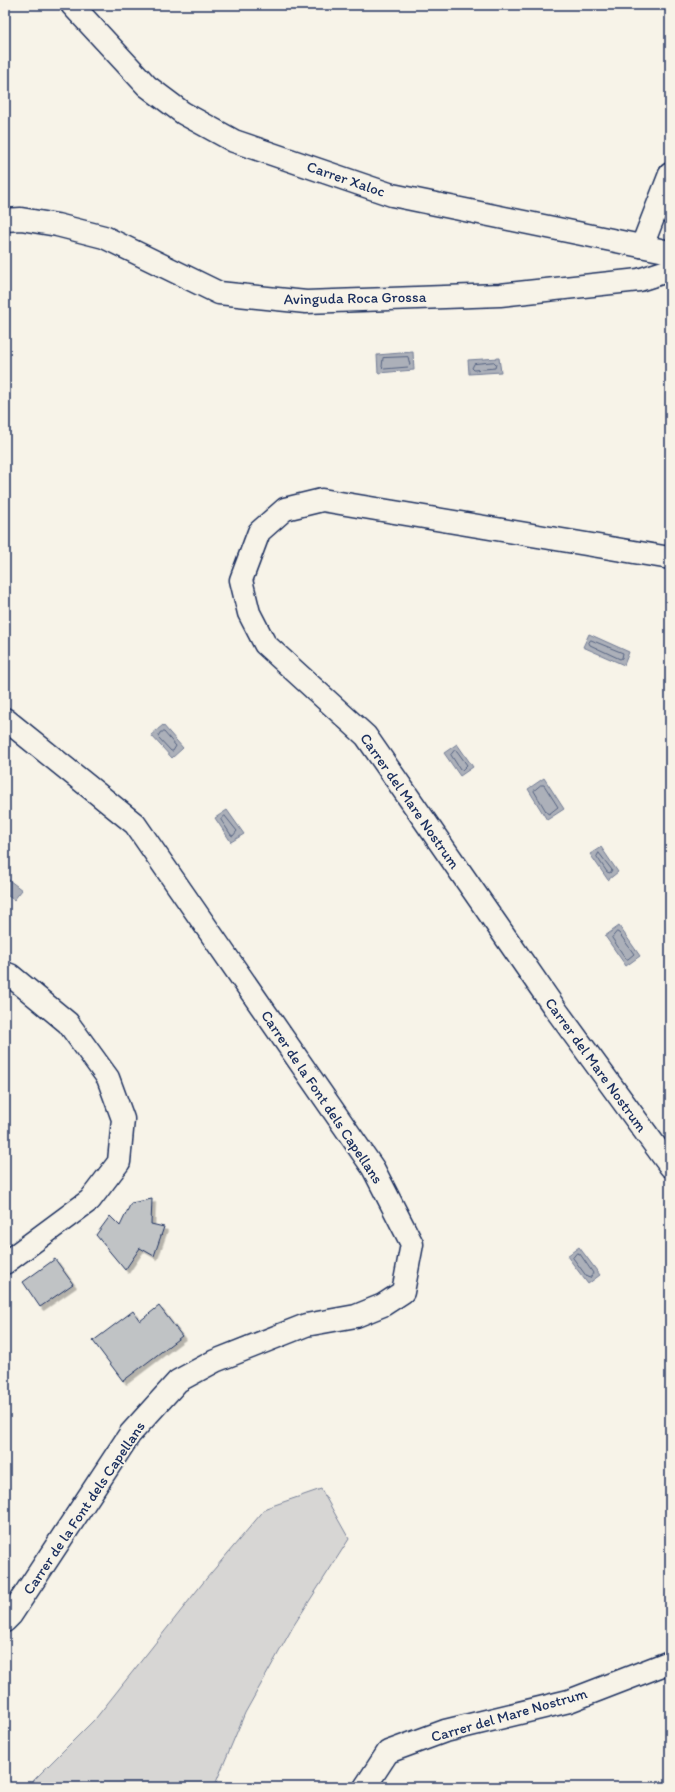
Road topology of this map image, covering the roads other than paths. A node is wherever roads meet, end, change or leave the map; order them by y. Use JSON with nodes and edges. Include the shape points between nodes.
{"nodes":[{"id":1,"x":72,"y":5,"type":"edge"},
{"id":2,"x":670,"y":174,"type":"edge"},
{"id":3,"x":5,"y":220,"type":"edge"},
{"id":4,"x":642,"y":246,"type":"junction"},
{"id":5,"x":670,"y":252,"type":"edge"},
{"id":6,"x":670,"y":270,"type":"edge"},
{"id":7,"x":670,"y":558,"type":"edge"},
{"id":8,"x":5,"y":719,"type":"edge"},
{"id":9,"x":5,"y":973,"type":"edge"},
{"id":10,"x":670,"y":1166,"type":"edge"},
{"id":11,"x":5,"y":1263,"type":"edge"},
{"id":12,"x":5,"y":1621,"type":"edge"},
{"id":13,"x":670,"y":1662,"type":"edge"},
{"id":14,"x":365,"y":1787,"type":"edge"}],
"edges":[{"from":1,"to":4,"type":"street","name":"Carrer Xaloc","via":[[147,86],[183,113],[234,140],[392,195]]},
{"from":2,"to":4,"type":"street"},
{"from":3,"to":6,"type":"street","name":"Avinguda Roca Grossa","via":[[21,218],[104,237],[219,293],[306,302],[500,295],[639,280]]},
{"from":4,"to":5,"type":"street","name":"Carrer Xaloc"},
{"from":7,"to":10,"type":"street","name":"Carrer del Mare Nostrum","via":[[322,500],[285,509],[259,532],[241,580],[249,613],[265,644],[366,736],[554,1007]]},
{"from":8,"to":12,"type":"street","name":"Carrer de la Font dels Capellans","via":[[135,824],[373,1168],[412,1244],[403,1292],[383,1305],[356,1316],[306,1325],[215,1361],[178,1381],[130,1434]]},
{"from":9,"to":11,"type":"street","via":[[68,1024],[108,1078],[123,1119],[119,1162],[90,1200]]},
{"from":13,"to":14,"type":"street","name":"Carrer del Mare Nostrum","via":[[569,1701],[445,1731],[388,1752]]}]}
